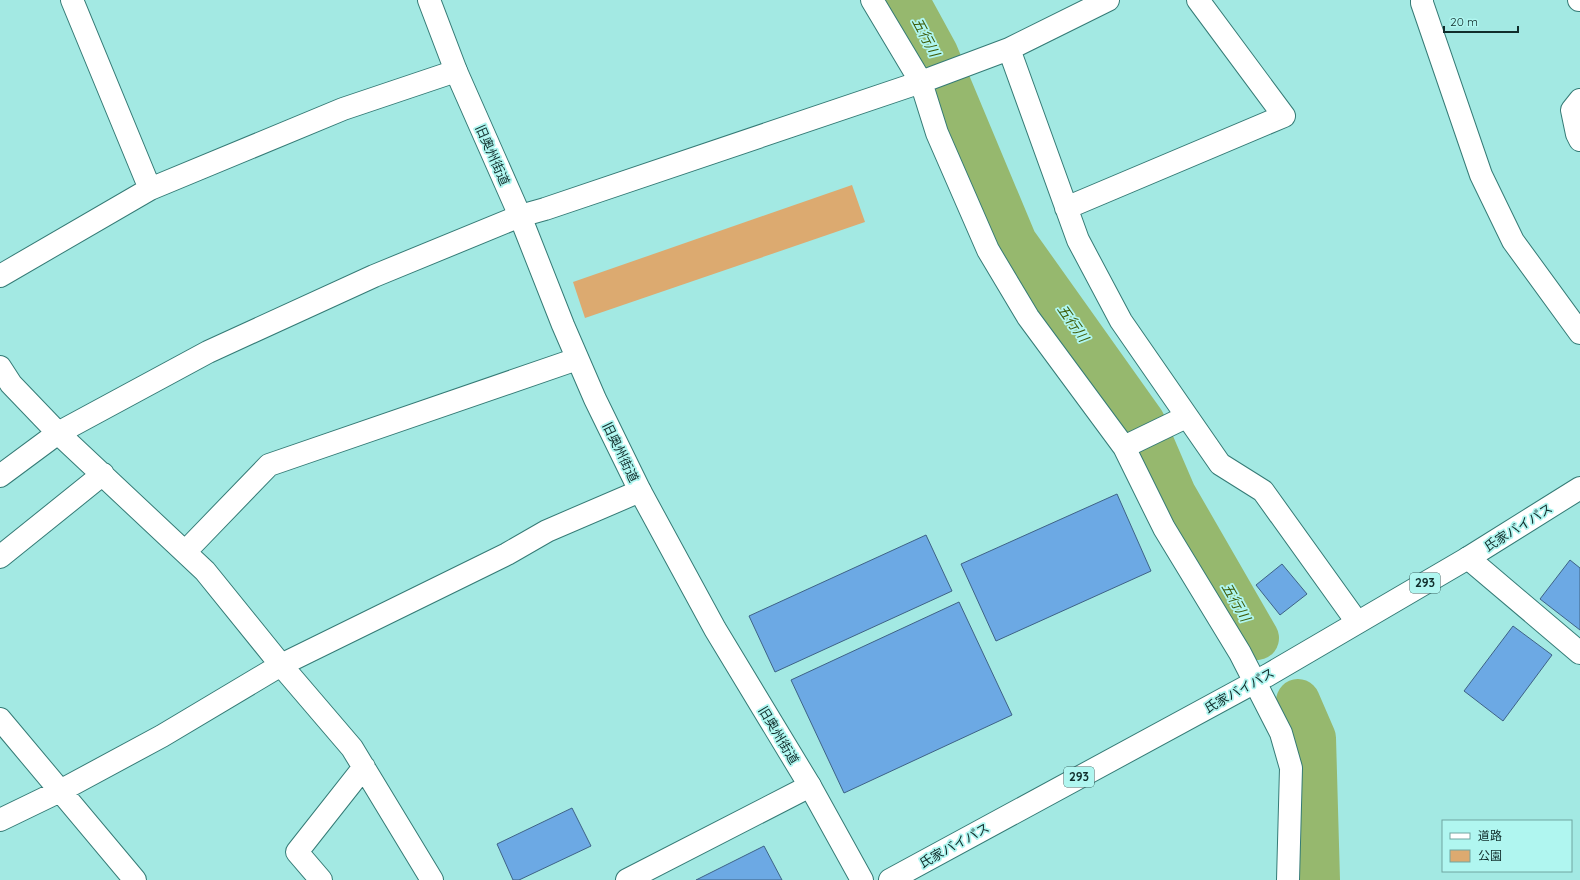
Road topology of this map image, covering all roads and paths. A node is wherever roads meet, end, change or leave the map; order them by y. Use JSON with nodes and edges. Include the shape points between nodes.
{"nodes":[{"id":1,"x":72,"y":0,"type":"edge"},
{"id":2,"x":429,"y":0,"type":"edge"},
{"id":3,"x":872,"y":0,"type":"edge"},
{"id":4,"x":1108,"y":0,"type":"edge"},
{"id":5,"x":1198,"y":0,"type":"edge"},
{"id":6,"x":1422,"y":0,"type":"edge"},
{"id":7,"x":1009,"y":49,"type":"junction"},
{"id":8,"x":456,"y":71,"type":"junction"},
{"id":9,"x":927,"y":80,"type":"junction"},
{"id":10,"x":1580,"y":100,"type":"edge"},
{"id":11,"x":1580,"y":140,"type":"edge"},
{"id":12,"x":150,"y":189,"type":"junction"},
{"id":13,"x":1066,"y":208,"type":"junction"},
{"id":14,"x":520,"y":216,"type":"junction"},
{"id":15,"x":0,"y":276,"type":"edge"},
{"id":16,"x":1580,"y":333,"type":"edge"},
{"id":17,"x":577,"y":358,"type":"junction"},
{"id":18,"x":0,"y":367,"type":"edge"},
{"id":19,"x":1186,"y":417,"type":"junction"},
{"id":20,"x":58,"y":433,"type":"junction"},
{"id":21,"x":1128,"y":445,"type":"junction"},
{"id":22,"x":103,"y":474,"type":"junction"},
{"id":23,"x":0,"y":476,"type":"edge"},
{"id":24,"x":1580,"y":488,"type":"edge"},
{"id":25,"x":640,"y":491,"type":"junction"},
{"id":26,"x":186,"y":552,"type":"junction"},
{"id":27,"x":0,"y":557,"type":"edge"},
{"id":28,"x":1468,"y":558,"type":"junction"},
{"id":29,"x":1357,"y":622,"type":"junction"},
{"id":30,"x":1580,"y":653,"type":"edge"},
{"id":31,"x":281,"y":665,"type":"junction"},
{"id":32,"x":1255,"y":682,"type":"junction"},
{"id":33,"x":0,"y":719,"type":"edge"},
{"id":34,"x":364,"y":767,"type":"junction"},
{"id":35,"x":810,"y":786,"type":"junction"},
{"id":36,"x":60,"y":791,"type":"junction"},
{"id":37,"x":0,"y":820,"type":"edge"},
{"id":38,"x":135,"y":880,"type":"edge"},
{"id":39,"x":321,"y":880,"type":"edge"},
{"id":40,"x":432,"y":880,"type":"edge"},
{"id":41,"x":627,"y":880,"type":"edge"},
{"id":42,"x":862,"y":880,"type":"edge"},
{"id":43,"x":890,"y":880,"type":"edge"},
{"id":44,"x":1288,"y":880,"type":"edge"}],
"edges":[{"from":1,"to":12,"type":"main road"},
{"from":2,"to":8,"type":"main road","name":"旧奥州街道"},
{"from":3,"to":9,"type":"main road"},
{"from":4,"to":7,"type":"main road"},
{"from":5,"to":13,"type":"main road","via":[[1284,116]]},
{"from":6,"to":16,"type":"main road","via":[[1481,175],[1513,241]]},
{"from":7,"to":9,"type":"main road"},
{"from":7,"to":13,"type":"main road"},
{"from":8,"to":12,"type":"main road","via":[[343,110]]},
{"from":8,"to":14,"type":"main road","name":"旧奥州街道"},
{"from":9,"to":14,"type":"main road"},
{"from":9,"to":21,"type":"main road","via":[[937,133],[988,250],[1028,317]]},
{"from":10,"to":11,"type":"main road","via":[[1572,110]]},
{"from":12,"to":15,"type":"main road"},
{"from":13,"to":19,"type":"main road","via":[[1078,240],[1121,321]]},
{"from":14,"to":17,"type":"main road","name":"旧奥州街道"},
{"from":14,"to":20,"type":"main road","via":[[374,276],[208,352]]},
{"from":17,"to":25,"type":"main road","name":"旧奥州街道","via":[[594,400]]},
{"from":17,"to":26,"type":"main road","via":[[269,465]]},
{"from":18,"to":20,"type":"main road","via":[[11,384]]},
{"from":19,"to":21,"type":"main road"},
{"from":19,"to":29,"type":"main road","via":[[1220,464],[1263,491]]},
{"from":20,"to":22,"type":"main road"},
{"from":20,"to":23,"type":"main road"},
{"from":21,"to":32,"type":"main road","via":[[1164,528]]},
{"from":22,"to":26,"type":"main road"},
{"from":22,"to":27,"type":"main road"},
{"from":24,"to":28,"type":"main road","name":"氏家バイパス","number":"293"},
{"from":25,"to":31,"type":"main road","via":[[547,530],[507,554]]},
{"from":25,"to":35,"type":"main road","name":"旧奥州街道","via":[[715,629]]},
{"from":26,"to":31,"type":"main road","via":[[205,571]]},
{"from":28,"to":29,"type":"main road","name":"氏家バイパス","number":"293"},
{"from":28,"to":30,"type":"main road"},
{"from":29,"to":32,"type":"main road","name":"氏家バイパス","number":"293"},
{"from":31,"to":34,"type":"main road","via":[[352,748]]},
{"from":31,"to":36,"type":"main road","via":[[162,736]]},
{"from":32,"to":43,"type":"main road","name":"氏家バイパス","number":"293"},
{"from":32,"to":44,"type":"main road","via":[[1281,733],[1291,768]]},
{"from":33,"to":36,"type":"main road"},
{"from":34,"to":39,"type":"main road","via":[[297,852]]},
{"from":34,"to":40,"type":"main road"},
{"from":35,"to":41,"type":"main road"},
{"from":35,"to":42,"type":"main road","name":"旧奥州街道"},
{"from":36,"to":37,"type":"main road"},
{"from":36,"to":38,"type":"main road"}]}
